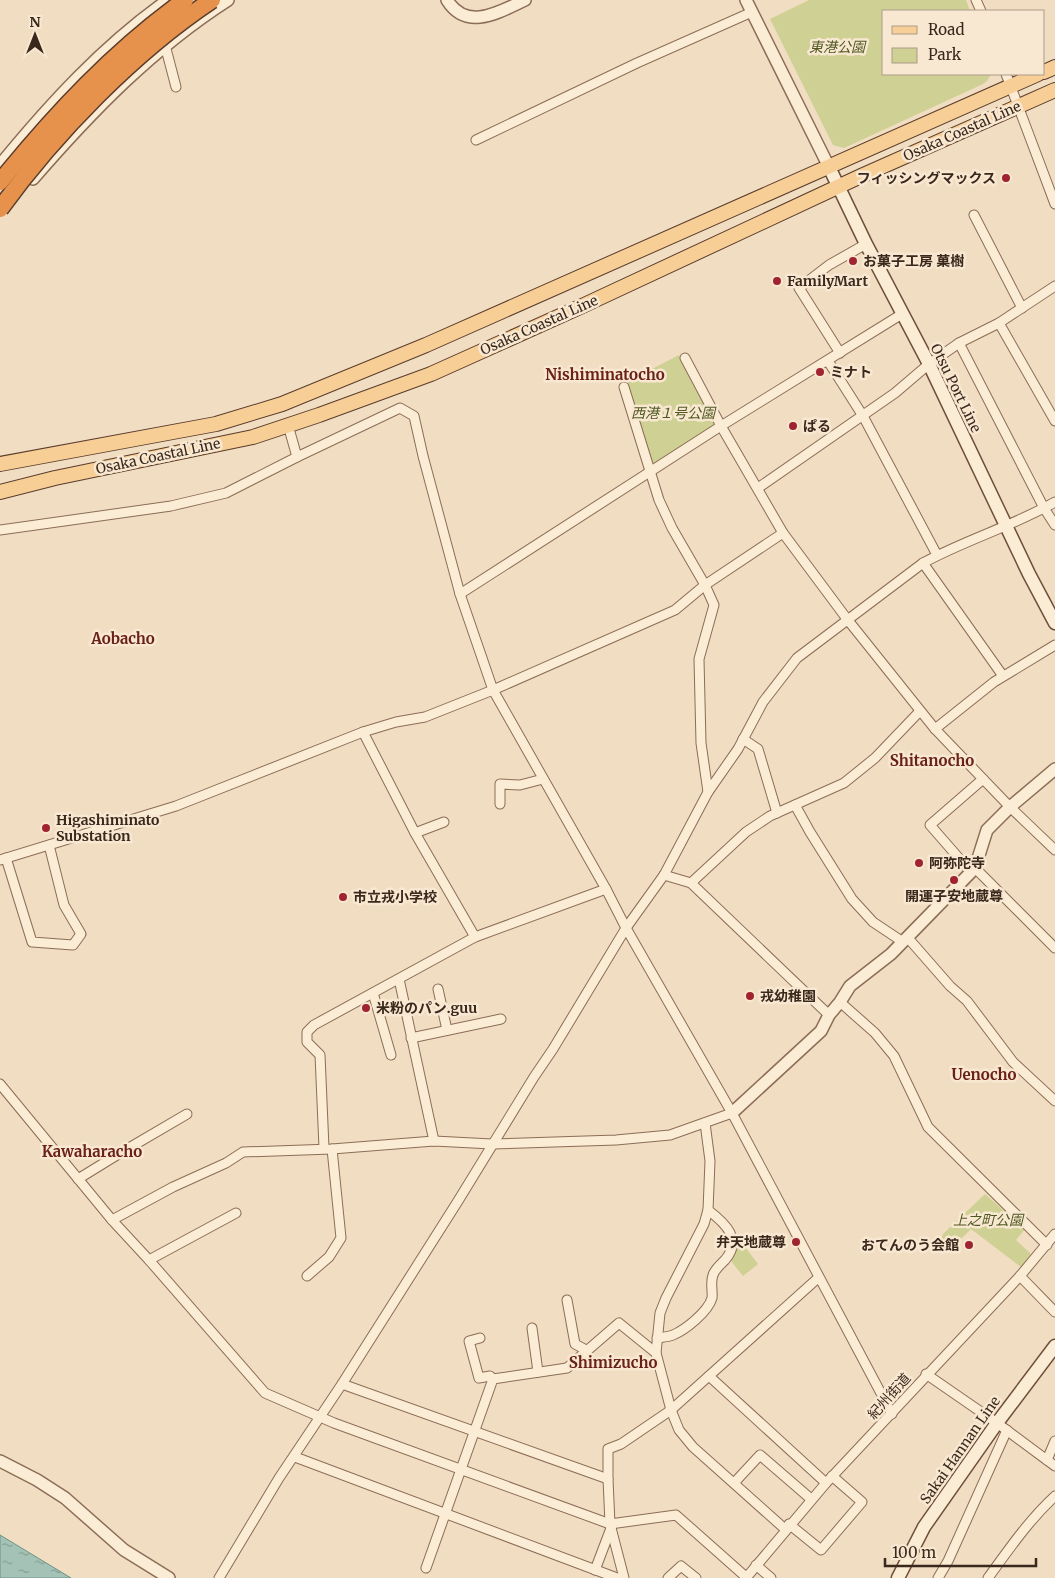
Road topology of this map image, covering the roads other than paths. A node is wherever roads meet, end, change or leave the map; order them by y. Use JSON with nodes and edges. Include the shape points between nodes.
{"nodes":[{"id":1,"x":169,"y":0,"type":"edge"},
{"id":2,"x":186,"y":0,"type":"edge"},
{"id":3,"x":212,"y":0,"type":"edge"},
{"id":4,"x":227,"y":0,"type":"edge"},
{"id":5,"x":447,"y":0,"type":"edge"},
{"id":6,"x":526,"y":0,"type":"edge"},
{"id":7,"x":746,"y":0,"type":"edge"},
{"id":8,"x":153,"y":5,"type":"edge"},
{"id":9,"x":752,"y":12,"type":"junction"},
{"id":10,"x":165,"y":45,"type":"junction"},
{"id":11,"x":103,"y":68,"type":"junction"},
{"id":12,"x":1033,"y":75,"type":"edge"},
{"id":13,"x":1008,"y":80,"type":"edge"},
{"id":14,"x":114,"y":81,"type":"junction"},
{"id":15,"x":176,"y":87,"type":"dead end"},
{"id":16,"x":1055,"y":90,"type":"edge"},
{"id":17,"x":1019,"y":106,"type":"junction"},
{"id":18,"x":476,"y":140,"type":"dead end"},
{"id":19,"x":0,"y":165,"type":"edge"},
{"id":20,"x":829,"y":167,"type":"junction"},
{"id":21,"x":0,"y":182,"type":"edge"},
{"id":22,"x":838,"y":187,"type":"junction"},
{"id":23,"x":1055,"y":204,"type":"edge"},
{"id":24,"x":0,"y":209,"type":"edge"},
{"id":25,"x":974,"y":215,"type":"dead end"},
{"id":26,"x":0,"y":217,"type":"edge"},
{"id":27,"x":866,"y":244,"type":"junction"},
{"id":28,"x":1055,"y":286,"type":"edge"},
{"id":29,"x":1022,"y":308,"type":"junction"},
{"id":30,"x":902,"y":314,"type":"junction"},
{"id":31,"x":999,"y":323,"type":"junction"},
{"id":32,"x":959,"y":343,"type":"junction"},
{"id":33,"x":840,"y":353,"type":"junction"},
{"id":34,"x":685,"y":358,"type":"dead end"},
{"id":35,"x":828,"y":361,"type":"junction"},
{"id":36,"x":929,"y":364,"type":"junction"},
{"id":37,"x":624,"y":387,"type":"dead end"},
{"id":38,"x":863,"y":416,"type":"junction"},
{"id":39,"x":1055,"y":421,"type":"edge"},
{"id":40,"x":288,"y":425,"type":"junction"},
{"id":41,"x":721,"y":426,"type":"junction"},
{"id":42,"x":297,"y":456,"type":"junction"},
{"id":43,"x":0,"y":464,"type":"edge"},
{"id":44,"x":651,"y":471,"type":"junction"},
{"id":45,"x":758,"y":488,"type":"junction"},
{"id":46,"x":0,"y":492,"type":"edge"},
{"id":47,"x":1055,"y":502,"type":"edge"},
{"id":48,"x":1044,"y":508,"type":"junction"},
{"id":49,"x":1055,"y":525,"type":"edge"},
{"id":50,"x":1006,"y":527,"type":"junction"},
{"id":51,"x":0,"y":530,"type":"edge"},
{"id":52,"x":783,"y":533,"type":"junction"},
{"id":53,"x":937,"y":555,"type":"junction"},
{"id":54,"x":923,"y":563,"type":"junction"},
{"id":55,"x":706,"y":585,"type":"junction"},
{"id":56,"x":460,"y":594,"type":"junction"},
{"id":57,"x":847,"y":619,"type":"junction"},
{"id":58,"x":1055,"y":623,"type":"edge"},
{"id":59,"x":1055,"y":645,"type":"edge"},
{"id":60,"x":1004,"y":676,"type":"junction"},
{"id":61,"x":494,"y":690,"type":"junction"},
{"id":62,"x":920,"y":712,"type":"junction"},
{"id":63,"x":935,"y":729,"type":"junction"},
{"id":64,"x":363,"y":732,"type":"junction"},
{"id":65,"x":743,"y":739,"type":"junction"},
{"id":66,"x":1055,"y":769,"type":"edge"},
{"id":67,"x":543,"y":779,"type":"junction"},
{"id":68,"x":983,"y":779,"type":"junction"},
{"id":69,"x":708,"y":792,"type":"junction"},
{"id":70,"x":500,"y":804,"type":"dead end"},
{"id":71,"x":795,"y":804,"type":"junction"},
{"id":72,"x":1010,"y":806,"type":"junction"},
{"id":73,"x":777,"y":813,"type":"junction"},
{"id":74,"x":444,"y":822,"type":"dead end"},
{"id":75,"x":415,"y":833,"type":"junction"},
{"id":76,"x":49,"y":845,"type":"junction"},
{"id":77,"x":1055,"y":850,"type":"edge"},
{"id":78,"x":3,"y":859,"type":"edge"},
{"id":79,"x":973,"y":870,"type":"junction"},
{"id":80,"x":664,"y":875,"type":"junction"},
{"id":81,"x":691,"y":883,"type":"junction"},
{"id":82,"x":606,"y":889,"type":"junction"},
{"id":83,"x":626,"y":928,"type":"junction"},
{"id":84,"x":475,"y":937,"type":"junction"},
{"id":85,"x":905,"y":940,"type":"junction"},
{"id":86,"x":1055,"y":948,"type":"edge"},
{"id":87,"x":399,"y":979,"type":"junction"},
{"id":88,"x":438,"y":990,"type":"dead end"},
{"id":89,"x":372,"y":993,"type":"junction"},
{"id":90,"x":840,"y":1002,"type":"junction"},
{"id":91,"x":829,"y":1014,"type":"junction"},
{"id":92,"x":501,"y":1019,"type":"dead end"},
{"id":93,"x":447,"y":1030,"type":"junction"},
{"id":94,"x":411,"y":1038,"type":"junction"},
{"id":95,"x":391,"y":1055,"type":"dead end"},
{"id":96,"x":0,"y":1084,"type":"edge"},
{"id":97,"x":1055,"y":1101,"type":"edge"},
{"id":98,"x":732,"y":1113,"type":"junction"},
{"id":99,"x":187,"y":1114,"type":"dead end"},
{"id":100,"x":705,"y":1123,"type":"junction"},
{"id":101,"x":434,"y":1141,"type":"junction"},
{"id":102,"x":492,"y":1144,"type":"junction"},
{"id":103,"x":328,"y":1148,"type":"junction"},
{"id":104,"x":78,"y":1179,"type":"junction"},
{"id":105,"x":708,"y":1210,"type":"junction"},
{"id":106,"x":236,"y":1213,"type":"dead end"},
{"id":107,"x":112,"y":1220,"type":"junction"},
{"id":108,"x":1055,"y":1234,"type":"edge"},
{"id":109,"x":1047,"y":1245,"type":"junction"},
{"id":110,"x":149,"y":1260,"type":"junction"},
{"id":111,"x":307,"y":1276,"type":"dead end"},
{"id":112,"x":1020,"y":1276,"type":"junction"},
{"id":113,"x":818,"y":1278,"type":"junction"},
{"id":114,"x":567,"y":1300,"type":"dead end"},
{"id":115,"x":1055,"y":1312,"type":"edge"},
{"id":116,"x":532,"y":1328,"type":"dead end"},
{"id":117,"x":480,"y":1338,"type":"dead end"},
{"id":118,"x":657,"y":1338,"type":"junction"},
{"id":119,"x":1055,"y":1346,"type":"edge"},
{"id":120,"x":586,"y":1350,"type":"junction"},
{"id":121,"x":656,"y":1353,"type":"junction"},
{"id":122,"x":538,"y":1372,"type":"junction"},
{"id":123,"x":926,"y":1374,"type":"junction"},
{"id":124,"x":708,"y":1376,"type":"junction"},
{"id":125,"x":494,"y":1379,"type":"junction"},
{"id":126,"x":342,"y":1384,"type":"junction"},
{"id":127,"x":671,"y":1410,"type":"junction"},
{"id":128,"x":892,"y":1414,"type":"junction"},
{"id":129,"x":320,"y":1417,"type":"junction"},
{"id":130,"x":1002,"y":1426,"type":"junction"},
{"id":131,"x":475,"y":1432,"type":"junction"},
{"id":132,"x":1055,"y":1441,"type":"edge"},
{"id":133,"x":295,"y":1457,"type":"junction"},
{"id":134,"x":1047,"y":1460,"type":"junction"},
{"id":135,"x":0,"y":1461,"type":"edge"},
{"id":136,"x":1055,"y":1466,"type":"edge"},
{"id":137,"x":461,"y":1470,"type":"junction"},
{"id":138,"x":608,"y":1479,"type":"junction"},
{"id":139,"x":829,"y":1479,"type":"junction"},
{"id":140,"x":734,"y":1483,"type":"junction"},
{"id":141,"x":1055,"y":1496,"type":"edge"},
{"id":142,"x":812,"y":1499,"type":"junction"},
{"id":143,"x":445,"y":1514,"type":"junction"},
{"id":144,"x":610,"y":1526,"type":"junction"},
{"id":145,"x":787,"y":1527,"type":"junction"},
{"id":146,"x":756,"y":1565,"type":"junction"},
{"id":147,"x":426,"y":1568,"type":"dead end"},
{"id":148,"x":595,"y":1570,"type":"junction"},
{"id":149,"x":169,"y":1578,"type":"edge"},
{"id":150,"x":219,"y":1578,"type":"edge"},
{"id":151,"x":617,"y":1578,"type":"edge"},
{"id":152,"x":624,"y":1578,"type":"edge"},
{"id":153,"x":668,"y":1578,"type":"edge"},
{"id":154,"x":696,"y":1578,"type":"edge"},
{"id":155,"x":746,"y":1578,"type":"edge"},
{"id":156,"x":771,"y":1578,"type":"edge"},
{"id":157,"x":898,"y":1578,"type":"edge"},
{"id":158,"x":938,"y":1578,"type":"edge"},
{"id":159,"x":988,"y":1578,"type":"edge"}],
"edges":[{"from":1,"to":8,"type":"street"},
{"from":1,"to":11,"type":"highway","bridge":true},
{"from":2,"to":11,"type":"highway","bridge":true},
{"from":3,"to":14,"type":"highway","bridge":true,"via":[[155,43]]},
{"from":4,"to":10,"type":"street"},
{"from":4,"to":14,"type":"highway","bridge":true,"via":[[198,16]]},
{"from":5,"to":6,"type":"street","via":[[452,8],[465,16],[477,18],[493,15]]},
{"from":7,"to":9,"type":"street"},
{"from":8,"to":10,"type":"street"},
{"from":8,"to":19,"type":"street","via":[[61,95]]},
{"from":9,"to":18,"type":"street"},
{"from":9,"to":20,"type":"street"},
{"from":10,"to":15,"type":"street"},
{"from":10,"to":26,"type":"street","via":[[89,116]]},
{"from":11,"to":21,"type":"highway","bridge":true,"via":[[64,106]]},
{"from":12,"to":13,"type":"main road","name":"Osaka Coastal Line"},
{"from":13,"to":17,"type":"street"},
{"from":13,"to":20,"type":"main road","name":"Osaka Coastal Line"},
{"from":14,"to":24,"type":"highway","bridge":true,"via":[[42,156]]},
{"from":16,"to":17,"type":"main road","name":"Osaka Coastal Line"},
{"from":17,"to":22,"type":"main road","name":"Osaka Coastal Line"},
{"from":17,"to":23,"type":"street"},
{"from":20,"to":22,"type":"main road","name":"Otsu Port Line"},
{"from":20,"to":43,"type":"main road","name":"Osaka Coastal Line","via":[[426,345],[282,404],[216,424]]},
{"from":22,"to":27,"type":"main road","name":"Otsu Port Line"},
{"from":22,"to":40,"type":"main road","name":"Osaka Coastal Line","via":[[431,374]]},
{"from":25,"to":29,"type":"street"},
{"from":27,"to":30,"type":"main road","name":"Otsu Port Line"},
{"from":27,"to":33,"type":"street","via":[[830,264],[799,288]]},
{"from":28,"to":29,"type":"street"},
{"from":29,"to":31,"type":"street"},
{"from":30,"to":33,"type":"street"},
{"from":30,"to":36,"type":"main road","name":"Otsu Port Line"},
{"from":31,"to":32,"type":"street"},
{"from":31,"to":39,"type":"street"},
{"from":32,"to":36,"type":"street"},
{"from":32,"to":48,"type":"street"},
{"from":33,"to":35,"type":"street"},
{"from":34,"to":41,"type":"street"},
{"from":35,"to":38,"type":"street"},
{"from":35,"to":41,"type":"street"},
{"from":36,"to":38,"type":"street"},
{"from":36,"to":50,"type":"main road","name":"Otsu Port Line"},
{"from":37,"to":44,"type":"street"},
{"from":38,"to":45,"type":"street"},
{"from":38,"to":53,"type":"street"},
{"from":40,"to":42,"type":"street"},
{"from":40,"to":46,"type":"main road","name":"Osaka Coastal Line","via":[[253,437]]},
{"from":41,"to":44,"type":"street"},
{"from":41,"to":45,"type":"street"},
{"from":42,"to":51,"type":"street","via":[[226,493],[171,506]]},
{"from":42,"to":56,"type":"street","via":[[400,408],[414,416]]},
{"from":44,"to":55,"type":"street","via":[[672,528]]},
{"from":44,"to":56,"type":"street"},
{"from":45,"to":52,"type":"street"},
{"from":47,"to":48,"type":"street"},
{"from":48,"to":49,"type":"street"},
{"from":48,"to":50,"type":"street"},
{"from":50,"to":53,"type":"street"},
{"from":50,"to":58,"type":"main road","name":"Otsu Port Line"},
{"from":52,"to":55,"type":"street"},
{"from":52,"to":57,"type":"street"},
{"from":53,"to":54,"type":"street"},
{"from":54,"to":57,"type":"street"},
{"from":54,"to":60,"type":"street"},
{"from":55,"to":61,"type":"street","via":[[675,610]]},
{"from":55,"to":69,"type":"street","via":[[714,605],[700,659],[701,743]]},
{"from":56,"to":61,"type":"street"},
{"from":57,"to":62,"type":"street"},
{"from":57,"to":65,"type":"street","via":[[797,658],[763,702]]},
{"from":59,"to":60,"type":"street"},
{"from":60,"to":63,"type":"street"},
{"from":61,"to":64,"type":"street","via":[[425,717]]},
{"from":61,"to":67,"type":"street"},
{"from":62,"to":63,"type":"street"},
{"from":62,"to":71,"type":"street","via":[[875,758],[844,783]]},
{"from":63,"to":68,"type":"street"},
{"from":64,"to":75,"type":"street"},
{"from":64,"to":76,"type":"street","via":[[176,806]]},
{"from":65,"to":69,"type":"street"},
{"from":65,"to":73,"type":"street","via":[[758,749]]},
{"from":66,"to":72,"type":"street"},
{"from":67,"to":70,"type":"street","via":[[520,785],[500,784]]},
{"from":67,"to":82,"type":"street"},
{"from":68,"to":72,"type":"street"},
{"from":68,"to":79,"type":"street","via":[[930,825]]},
{"from":69,"to":80,"type":"street"},
{"from":71,"to":73,"type":"street"},
{"from":71,"to":85,"type":"street","via":[[852,899],[873,922]]},
{"from":72,"to":77,"type":"street"},
{"from":72,"to":79,"type":"street","via":[[988,830]]},
{"from":73,"to":81,"type":"street","via":[[746,832]]},
{"from":74,"to":75,"type":"street"},
{"from":75,"to":84,"type":"street"},
{"from":76,"to":78,"type":"street"},
{"from":76,"to":78,"type":"street","via":[[64,905],[81,934],[73,945],[32,942]]},
{"from":79,"to":85,"type":"street"},
{"from":79,"to":86,"type":"street"},
{"from":80,"to":81,"type":"street"},
{"from":80,"to":83,"type":"street"},
{"from":81,"to":91,"type":"street"},
{"from":82,"to":83,"type":"street"},
{"from":82,"to":84,"type":"street"},
{"from":83,"to":98,"type":"street"},
{"from":83,"to":102,"type":"street"},
{"from":84,"to":87,"type":"street"},
{"from":85,"to":90,"type":"street","via":[[850,986]]},
{"from":85,"to":97,"type":"street","via":[[966,1001],[1012,1062]]},
{"from":87,"to":89,"type":"street"},
{"from":87,"to":94,"type":"street"},
{"from":88,"to":93,"type":"street"},
{"from":89,"to":95,"type":"street"},
{"from":89,"to":103,"type":"street","via":[[307,1032],[307,1042],[320,1055]]},
{"from":90,"to":91,"type":"street"},
{"from":90,"to":109,"type":"street","via":[[875,1032],[894,1056],[928,1127]]},
{"from":91,"to":98,"type":"street","via":[[821,1030]]},
{"from":92,"to":93,"type":"street"},
{"from":93,"to":94,"type":"street"},
{"from":94,"to":101,"type":"street"},
{"from":96,"to":104,"type":"street"},
{"from":98,"to":100,"type":"street"},
{"from":98,"to":113,"type":"street"},
{"from":99,"to":104,"type":"street"},
{"from":100,"to":102,"type":"street","via":[[670,1135]]},
{"from":100,"to":105,"type":"street","via":[[710,1161]]},
{"from":101,"to":102,"type":"street"},
{"from":101,"to":103,"type":"street"},
{"from":102,"to":126,"type":"street"},
{"from":103,"to":107,"type":"street","via":[[243,1152]]},
{"from":103,"to":111,"type":"street","via":[[341,1238],[329,1257]]},
{"from":104,"to":107,"type":"street"},
{"from":105,"to":118,"type":"street","via":[[660,1313]]},
{"from":105,"to":118,"type":"street","via":[[729,1232],[733,1241],[731,1251],[713,1274],[709,1306],[682,1330]]},
{"from":106,"to":110,"type":"street"},
{"from":107,"to":110,"type":"street"},
{"from":108,"to":109,"type":"street","name":"紀州街道"},
{"from":109,"to":112,"type":"street","name":"紀州街道"},
{"from":110,"to":129,"type":"street","via":[[265,1393]]},
{"from":112,"to":115,"type":"street"},
{"from":112,"to":123,"type":"street","name":"紀州街道"},
{"from":113,"to":124,"type":"street"},
{"from":113,"to":128,"type":"street"},
{"from":114,"to":120,"type":"street","via":[[576,1344]]},
{"from":116,"to":122,"type":"street"},
{"from":117,"to":125,"type":"street","via":[[469,1342],[478,1378],[490,1376]]},
{"from":118,"to":121,"type":"street"},
{"from":119,"to":130,"type":"main road","name":"Sakai Hannan Line"},
{"from":120,"to":121,"type":"street","via":[[619,1323]]},
{"from":120,"to":122,"type":"street","via":[[567,1368]]},
{"from":121,"to":127,"type":"street"},
{"from":122,"to":125,"type":"street"},
{"from":123,"to":128,"type":"street","name":"紀州街道"},
{"from":123,"to":130,"type":"street"},
{"from":124,"to":127,"type":"street"},
{"from":124,"to":139,"type":"street"},
{"from":125,"to":131,"type":"street"},
{"from":126,"to":129,"type":"street"},
{"from":126,"to":131,"type":"street"},
{"from":127,"to":138,"type":"street","via":[[621,1444],[608,1449]]},
{"from":127,"to":140,"type":"street","via":[[679,1430],[693,1447]]},
{"from":128,"to":139,"type":"street","name":"紀州街道"},
{"from":129,"to":133,"type":"street"},
{"from":129,"to":137,"type":"street"},
{"from":130,"to":134,"type":"street"},
{"from":130,"to":157,"type":"main road","name":"Sakai Hannan Line","via":[[924,1527]]},
{"from":130,"to":158,"type":"street","via":[[948,1561]]},
{"from":131,"to":137,"type":"street"},
{"from":131,"to":138,"type":"street"},
{"from":132,"to":134,"type":"street"},
{"from":133,"to":143,"type":"street"},
{"from":133,"to":150,"type":"street"},
{"from":134,"to":136,"type":"street"},
{"from":135,"to":149,"type":"street","via":[[65,1498],[124,1550]]},
{"from":137,"to":143,"type":"street"},
{"from":137,"to":144,"type":"street"},
{"from":138,"to":144,"type":"street"},
{"from":139,"to":142,"type":"street","name":"紀州街道"},
{"from":139,"to":145,"type":"street","via":[[862,1502],[820,1550]]},
{"from":140,"to":142,"type":"street","via":[[760,1455]]},
{"from":140,"to":145,"type":"street"},
{"from":141,"to":159,"type":"street","via":[[1021,1532]]},
{"from":142,"to":145,"type":"street","name":"紀州街道"},
{"from":143,"to":147,"type":"street"},
{"from":143,"to":148,"type":"street"},
{"from":144,"to":148,"type":"street"},
{"from":144,"to":152,"type":"street"},
{"from":144,"to":155,"type":"street","via":[[676,1515]]},
{"from":145,"to":146,"type":"street","name":"紀州街道"},
{"from":146,"to":155,"type":"street","name":"紀州街道"},
{"from":146,"to":156,"type":"street"},
{"from":148,"to":151,"type":"street"},
{"from":153,"to":154,"type":"street","via":[[681,1566]]}]}
